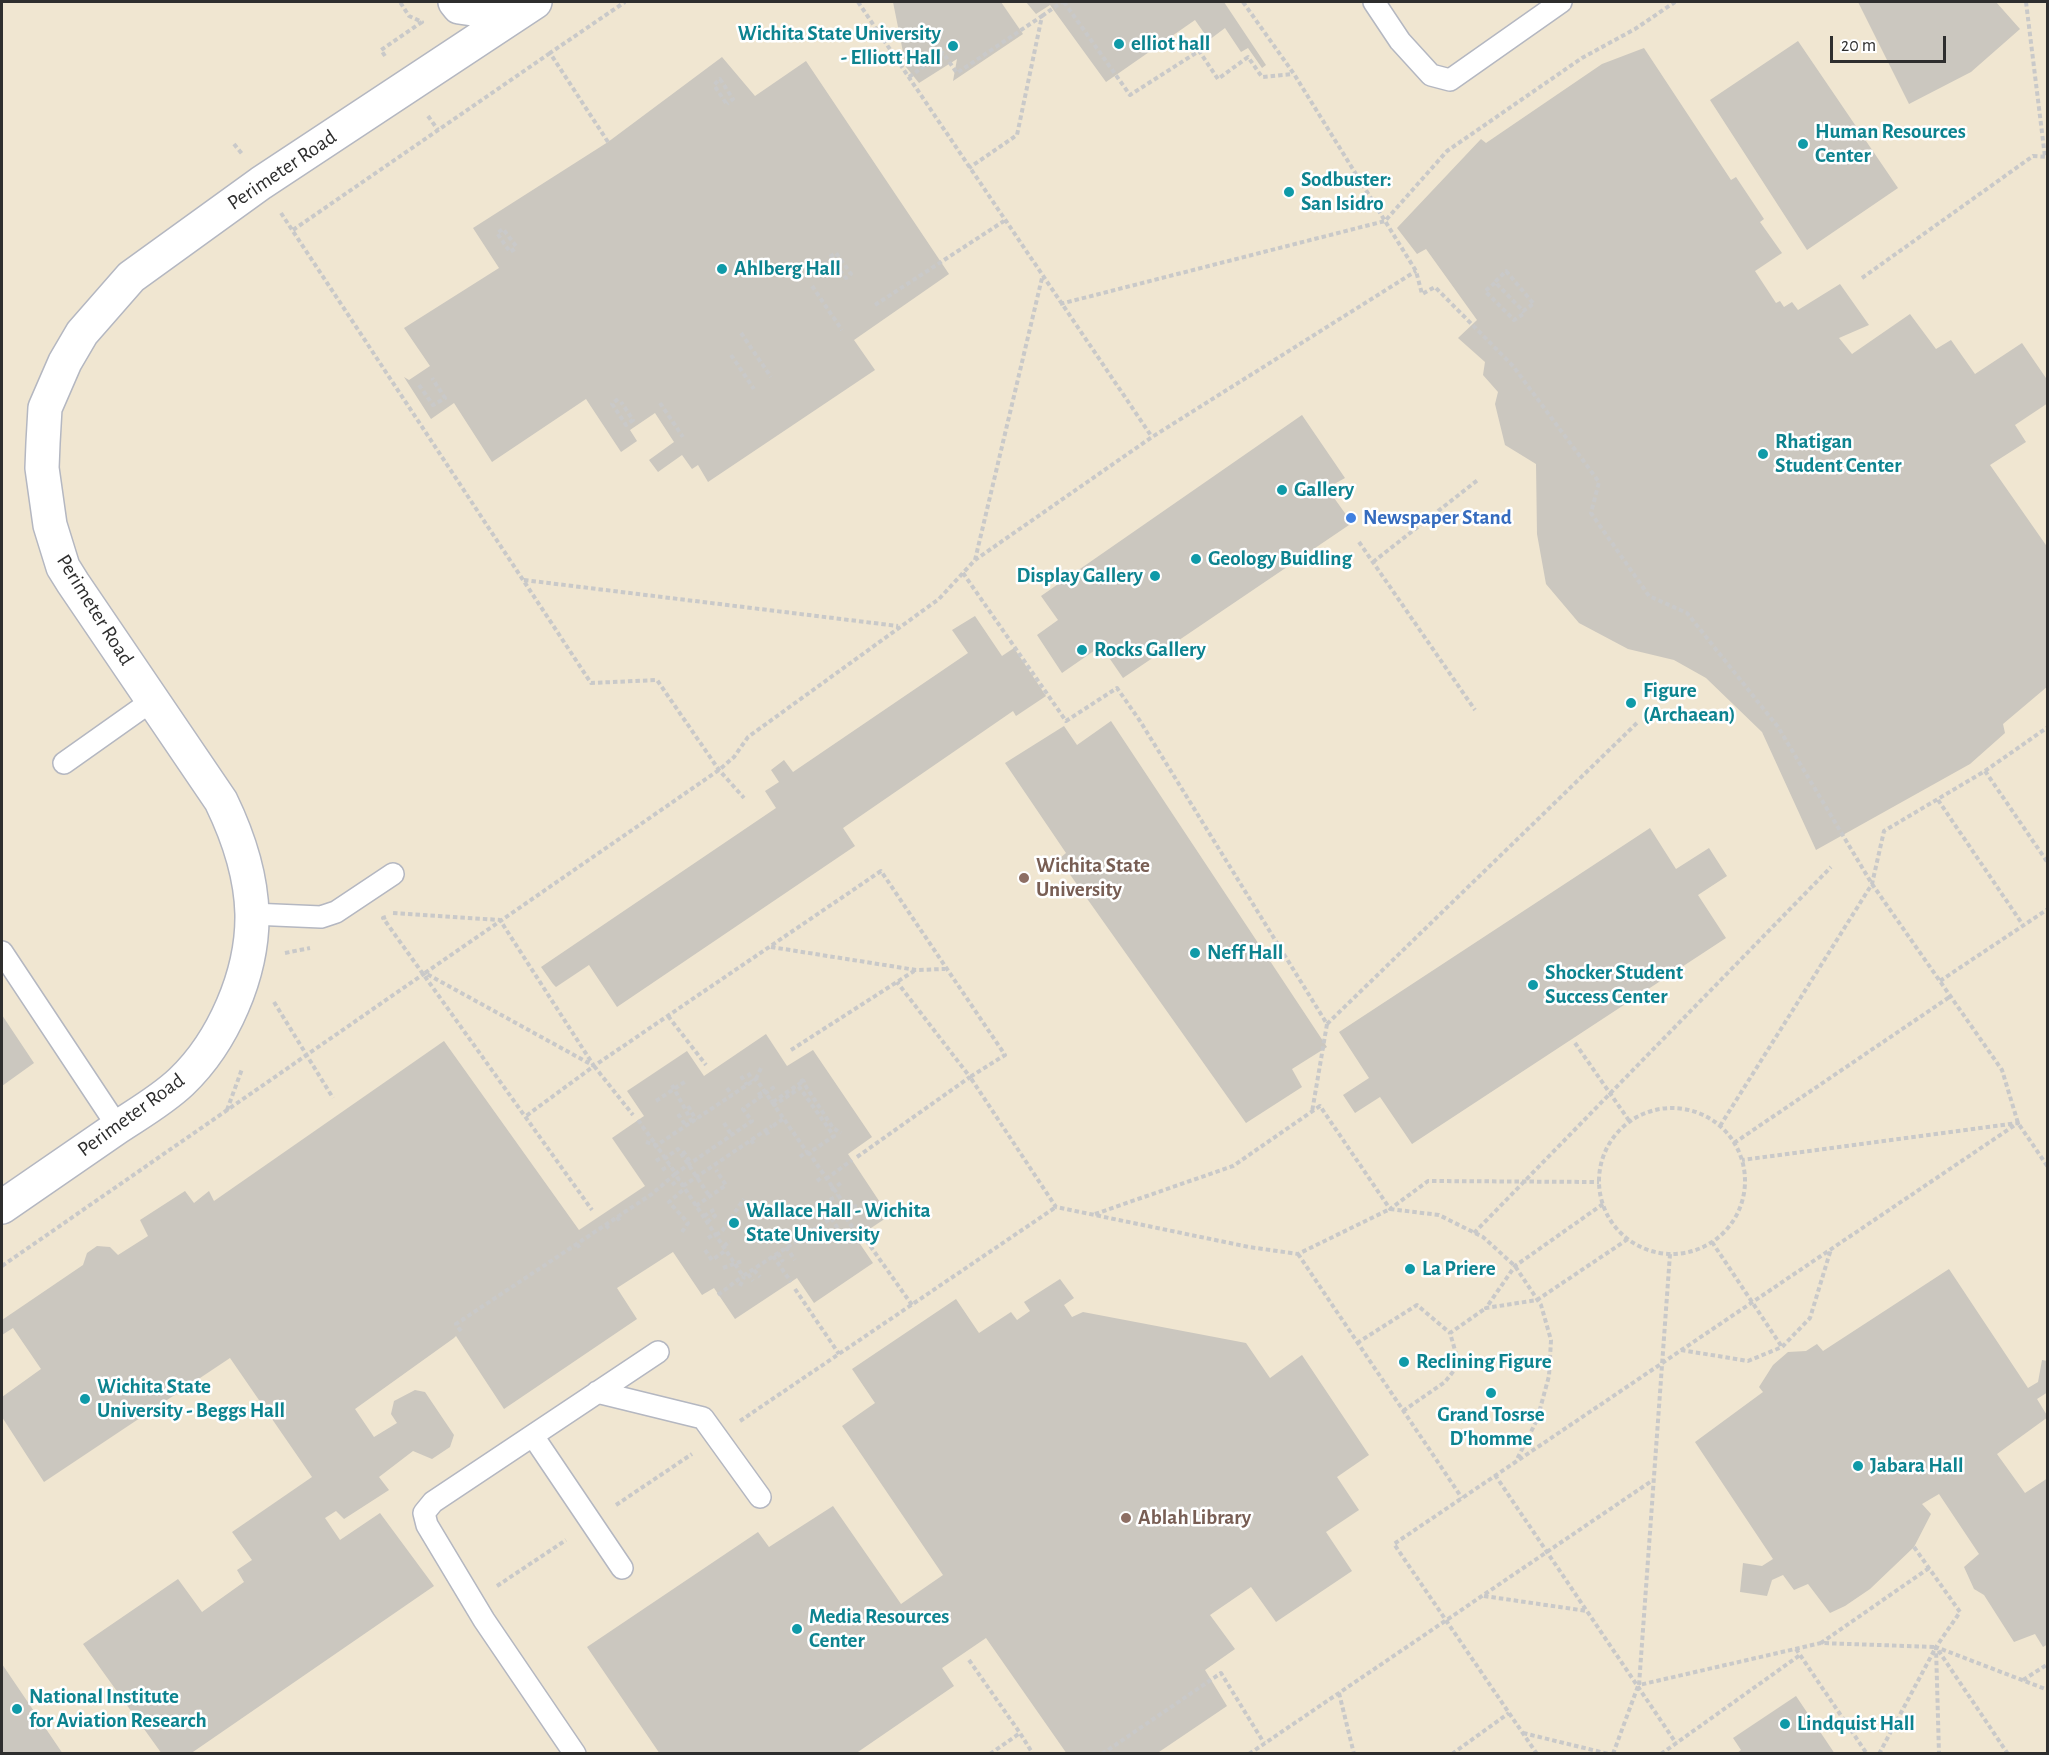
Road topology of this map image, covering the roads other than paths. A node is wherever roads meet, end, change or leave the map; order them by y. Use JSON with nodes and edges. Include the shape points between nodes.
{"nodes":[{"id":1,"x":455,"y":2,"type":"edge"},
{"id":2,"x":1374,"y":2,"type":"edge"},
{"id":3,"x":1561,"y":2,"type":"edge"},
{"id":4,"x":522,"y":6,"type":"edge"},
{"id":5,"x":153,"y":700,"type":"junction"},
{"id":6,"x":64,"y":763,"type":"dead end"},
{"id":7,"x":393,"y":874,"type":"dead end"},
{"id":8,"x":252,"y":914,"type":"junction"},
{"id":9,"x":2,"y":952,"type":"edge"},
{"id":10,"x":118,"y":1127,"type":"junction"},
{"id":11,"x":2,"y":1208,"type":"edge"},
{"id":12,"x":658,"y":1352,"type":"dead end"},
{"id":13,"x":597,"y":1392,"type":"junction"},
{"id":14,"x":533,"y":1436,"type":"junction"},
{"id":15,"x":760,"y":1497,"type":"dead end"},
{"id":16,"x":622,"y":1568,"type":"dead end"},
{"id":17,"x":575,"y":1754,"type":"edge"}],
"edges":[{"from":1,"to":4,"type":"street","via":[[459,7]]},
{"from":2,"to":3,"type":"lane","via":[[1431,75],[1450,81]]},
{"from":4,"to":5,"type":"street","name":"Perimeter Road","via":[[130,276],[73,346],[45,408],[42,468],[55,545],[73,583]]},
{"from":5,"to":6,"type":"lane"},
{"from":5,"to":8,"type":"street","name":"Perimeter Road","via":[[232,824],[246,872]]},
{"from":7,"to":8,"type":"lane","via":[[336,912],[321,917]]},
{"from":8,"to":10,"type":"street","name":"Perimeter Road","via":[[243,973],[214,1042],[181,1082]]},
{"from":9,"to":10,"type":"lane"},
{"from":10,"to":11,"type":"street","name":"Perimeter Road"},
{"from":12,"to":13,"type":"lane"},
{"from":13,"to":14,"type":"lane"},
{"from":13,"to":15,"type":"lane","via":[[703,1418]]},
{"from":14,"to":16,"type":"lane"},
{"from":14,"to":17,"type":"lane","via":[[433,1502],[424,1514],[484,1620]]}]}
